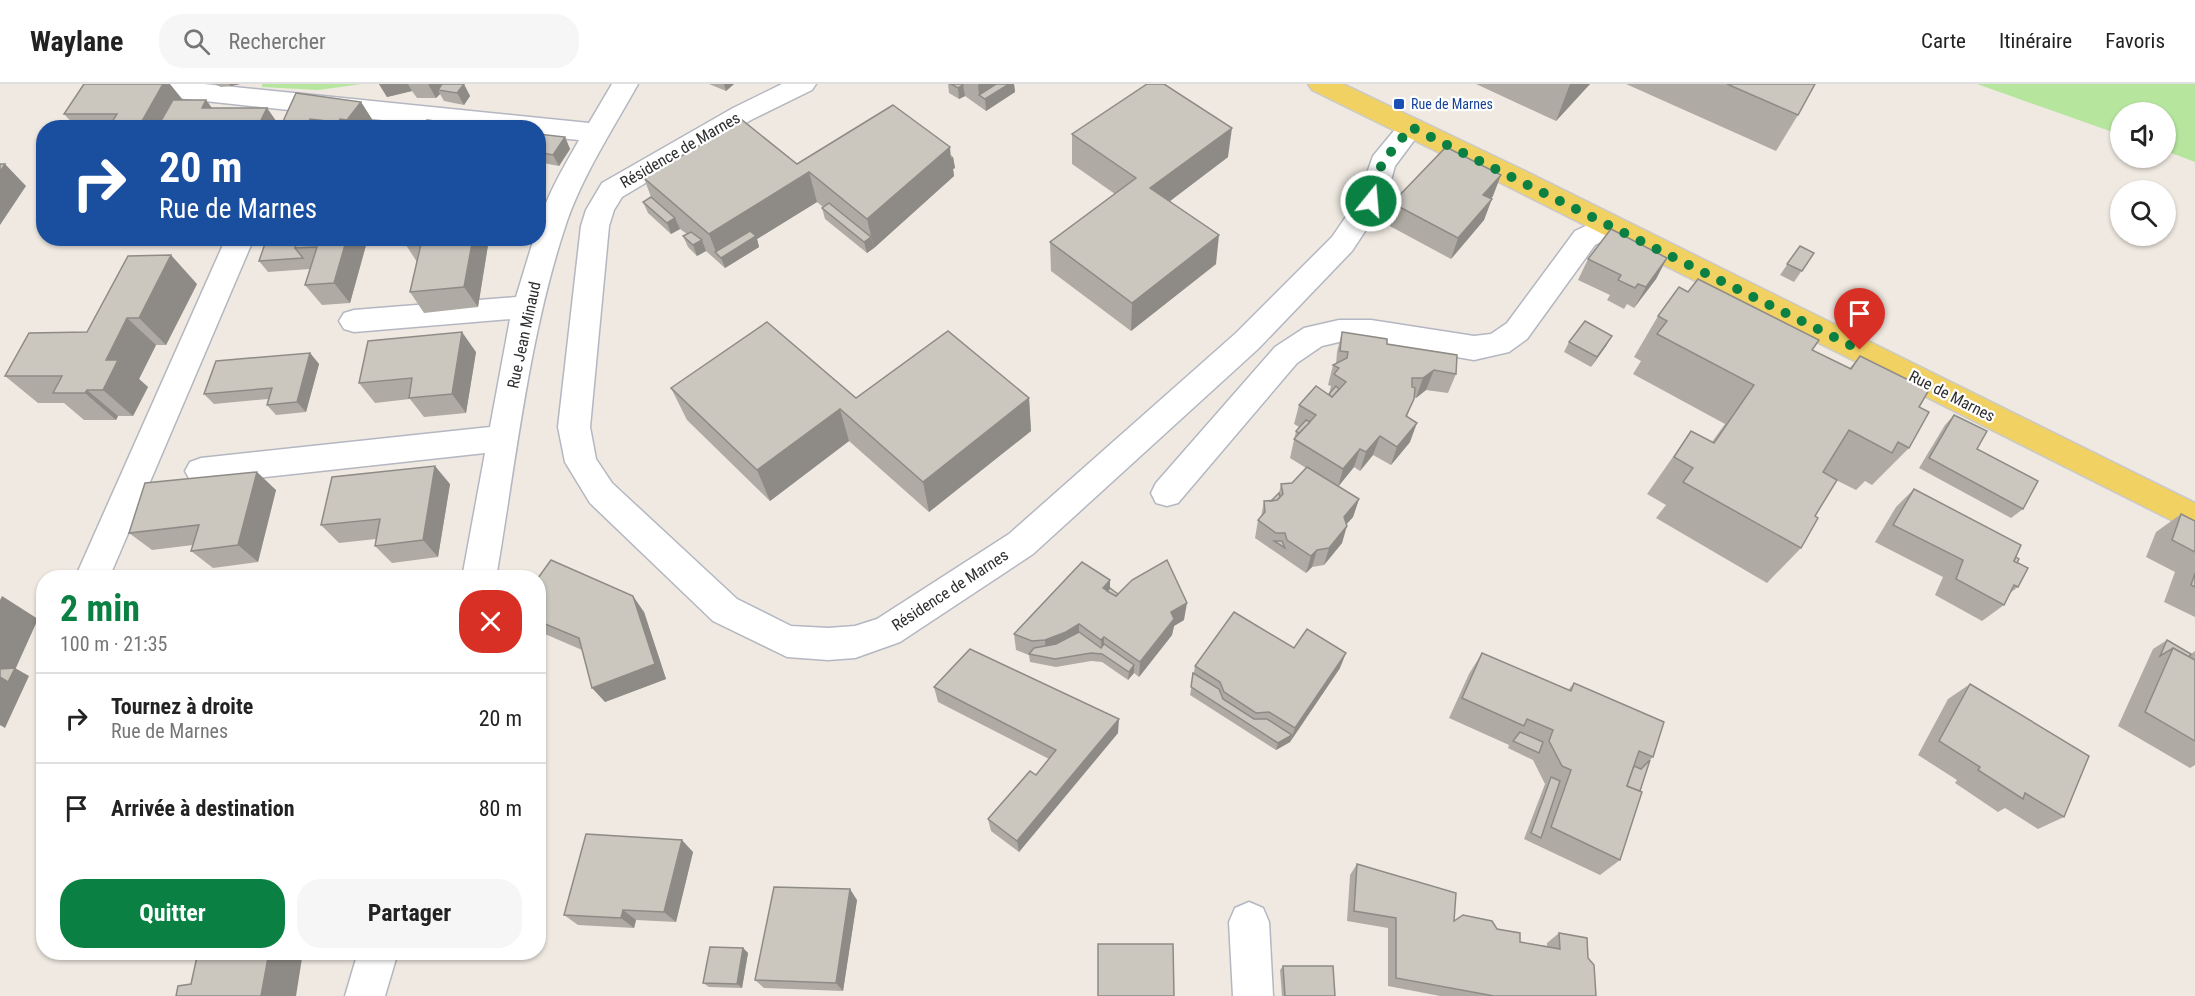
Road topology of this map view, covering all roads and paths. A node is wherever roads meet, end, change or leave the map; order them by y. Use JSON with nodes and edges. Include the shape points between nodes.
{"nodes":[{"id":1,"x":120,"y":84,"type":"edge"},
{"id":2,"x":625,"y":84,"type":"edge"},
{"id":3,"x":803,"y":84,"type":"edge"},
{"id":4,"x":1321,"y":84,"type":"edge"},
{"id":5,"x":304,"y":103,"type":"junction"},
{"id":6,"x":296,"y":120,"type":"edge"},
{"id":7,"x":470,"y":120,"type":"edge"},
{"id":8,"x":1411,"y":127,"type":"junction"},
{"id":9,"x":546,"y":128,"type":"edge"},
{"id":10,"x":597,"y":133,"type":"junction"},
{"id":11,"x":546,"y":221,"type":"edge"},
{"id":12,"x":1609,"y":225,"type":"junction"},
{"id":13,"x":236,"y":246,"type":"edge"},
{"id":14,"x":540,"y":246,"type":"edge"},
{"id":15,"x":527,"y":307,"type":"junction"},
{"id":16,"x":354,"y":321,"type":"dead end"},
{"id":17,"x":503,"y":438,"type":"junction"},
{"id":18,"x":201,"y":471,"type":"dead end"},
{"id":19,"x":1167,"y":493,"type":"dead end"},
{"id":20,"x":2195,"y":518,"type":"edge"},
{"id":21,"x":481,"y":562,"type":"edge"},
{"id":22,"x":95,"y":570,"type":"edge"},
{"id":23,"x":1249,"y":922,"type":"dead end"},
{"id":24,"x":376,"y":960,"type":"edge"},
{"id":25,"x":365,"y":996,"type":"edge"},
{"id":26,"x":1253,"y":996,"type":"edge"}],
"edges":[{"from":1,"to":5,"type":"street"},
{"from":2,"to":10,"type":"street","name":"Rue Jean Minaud"},
{"from":3,"to":8,"type":"street","name":"Résidence de Marnes","via":[[742,114],[612,190],[595,226],[574,427],[581,462],[601,493],[725,610],[787,641],[828,644],[855,642],[888,631],[1022,544],[1247,341],[1342,244],[1371,201],[1382,163]]},
{"from":4,"to":8,"type":"main road","name":"Rue de Marnes"},
{"from":5,"to":6,"type":"street"},
{"from":5,"to":7,"type":"street"},
{"from":8,"to":12,"type":"main road","name":"Rue de Marnes"},
{"from":9,"to":10,"type":"street"},
{"from":10,"to":11,"type":"street","name":"Rue Jean Minaud"},
{"from":12,"to":19,"type":"street","via":[[1585,238],[1517,331],[1498,344],[1474,348],[1371,331],[1314,336],[1286,355]]},
{"from":12,"to":20,"type":"main road","name":"Rue de Marnes"},
{"from":13,"to":22,"type":"street"},
{"from":14,"to":15,"type":"street","name":"Rue Jean Minaud"},
{"from":15,"to":16,"type":"street"},
{"from":15,"to":17,"type":"street","name":"Rue Jean Minaud"},
{"from":17,"to":18,"type":"street"},
{"from":17,"to":21,"type":"street","name":"Rue Jean Minaud"},
{"from":23,"to":26,"type":"street"},
{"from":24,"to":25,"type":"street"}]}
